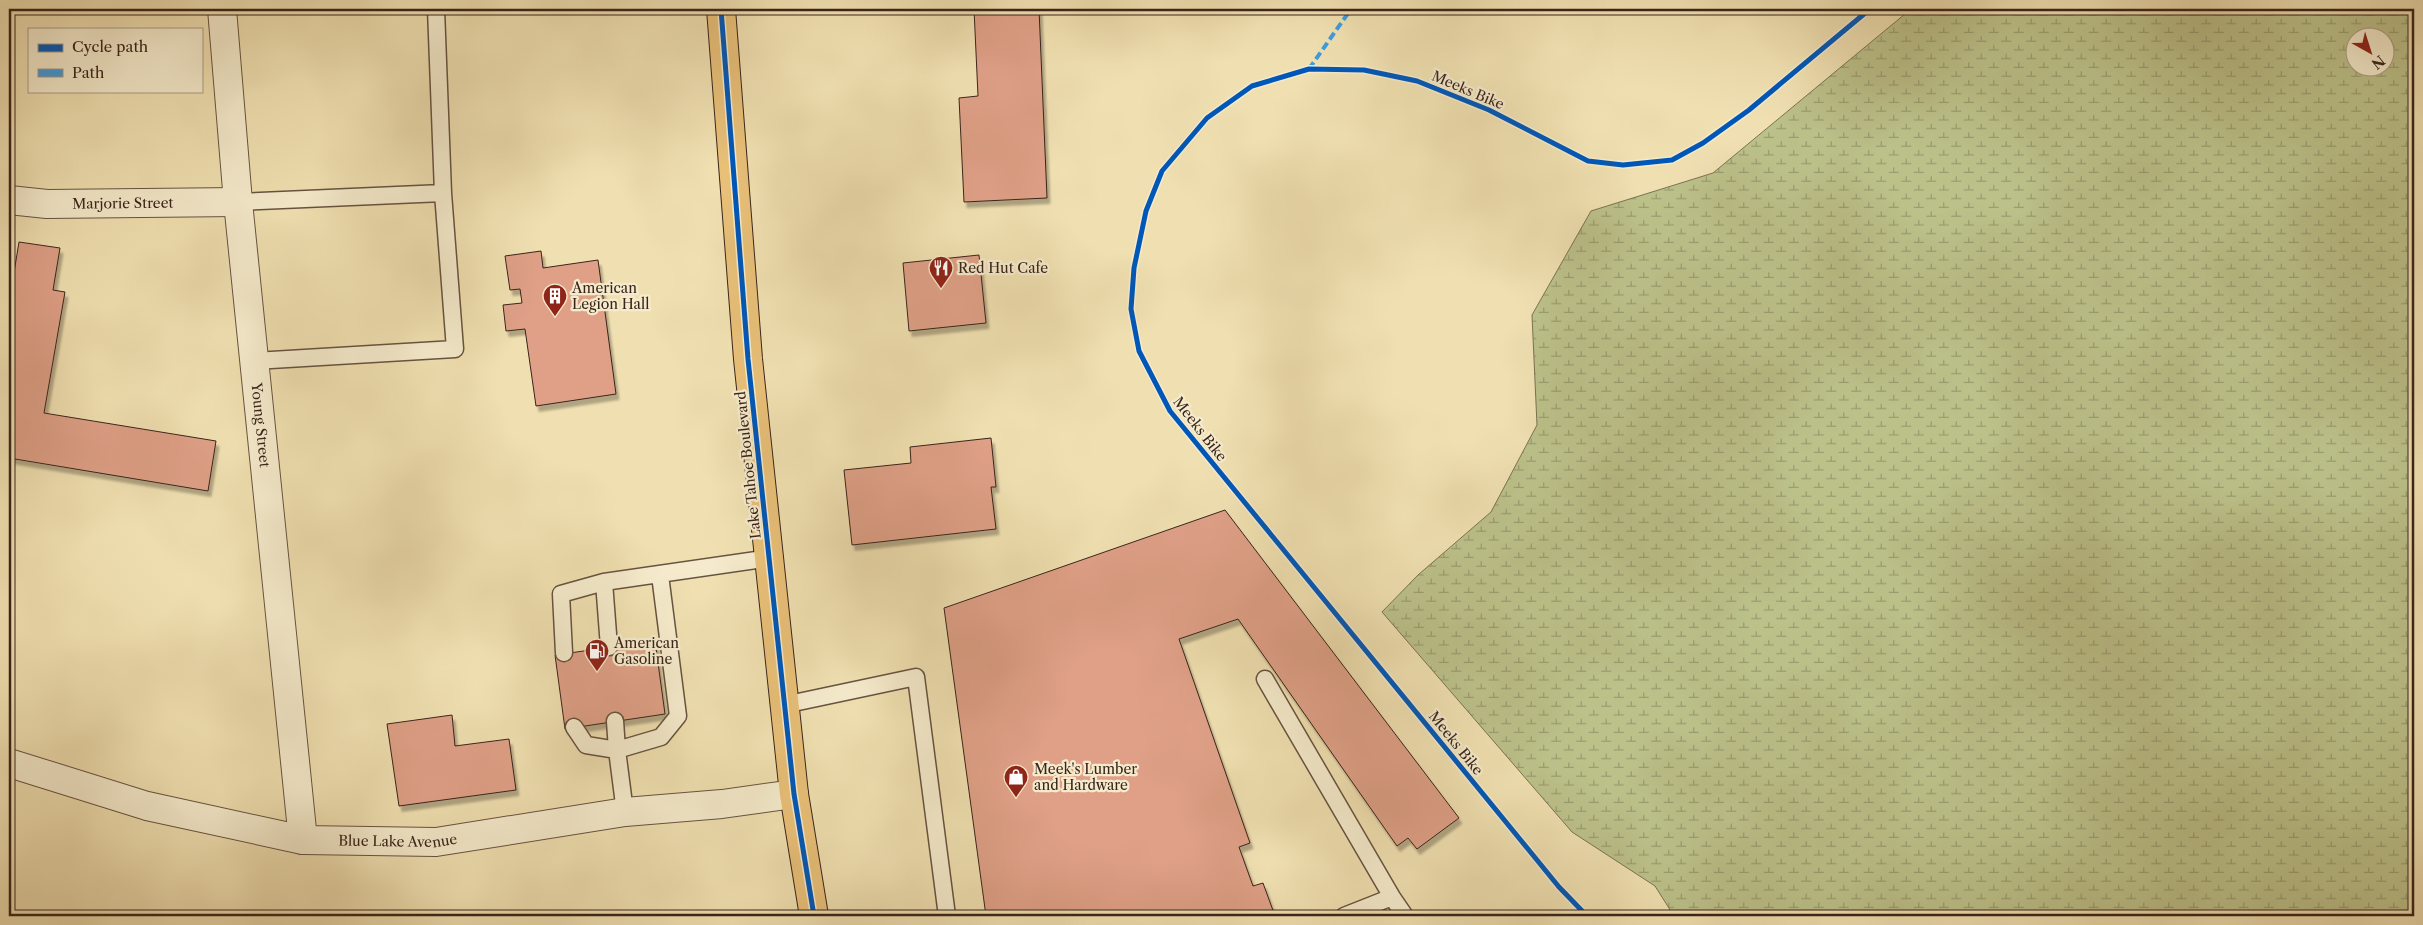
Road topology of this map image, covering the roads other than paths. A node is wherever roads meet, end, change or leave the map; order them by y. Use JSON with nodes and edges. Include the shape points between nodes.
{"nodes":[{"id":1,"x":222,"y":9,"type":"edge"},
{"id":2,"x":436,"y":9,"type":"edge"},
{"id":3,"x":721,"y":9,"type":"edge"},
{"id":4,"x":443,"y":193,"type":"junction"},
{"id":5,"x":9,"y":200,"type":"edge"},
{"id":6,"x":238,"y":202,"type":"junction"},
{"id":7,"x":254,"y":361,"type":"junction"},
{"id":8,"x":770,"y":558,"type":"junction"},
{"id":9,"x":660,"y":576,"type":"junction"},
{"id":10,"x":604,"y":582,"type":"junction"},
{"id":11,"x":609,"y":647,"type":"dead end"},
{"id":12,"x":564,"y":653,"type":"dead end"},
{"id":13,"x":1265,"y":679,"type":"dead end"},
{"id":14,"x":784,"y":705,"type":"junction"},
{"id":15,"x":615,"y":722,"type":"dead end"},
{"id":16,"x":574,"y":727,"type":"dead end"},
{"id":17,"x":617,"y":750,"type":"junction"},
{"id":18,"x":9,"y":763,"type":"edge"},
{"id":19,"x":794,"y":794,"type":"junction"},
{"id":20,"x":625,"y":812,"type":"junction"},
{"id":21,"x":303,"y":840,"type":"junction"},
{"id":22,"x":1392,"y":896,"type":"junction"},
{"id":23,"x":814,"y":916,"type":"edge"},
{"id":24,"x":946,"y":916,"type":"edge"},
{"id":25,"x":1344,"y":916,"type":"edge"},
{"id":26,"x":1405,"y":916,"type":"edge"}],
"edges":[{"from":1,"to":6,"type":"street","name":"Young Street"},
{"from":2,"to":4,"type":"lane"},
{"from":3,"to":8,"type":"highway","name":"Lake Tahoe Boulevard","via":[[748,359]]},
{"from":4,"to":6,"type":"lane"},
{"from":4,"to":7,"type":"lane","via":[[455,349]]},
{"from":5,"to":6,"type":"street","name":"Marjorie Street","via":[[47,204]]},
{"from":6,"to":7,"type":"street","name":"Young Street"},
{"from":7,"to":21,"type":"street","name":"Young Street"},
{"from":8,"to":9,"type":"lane"},
{"from":8,"to":14,"type":"highway","name":"Lake Tahoe Boulevard"},
{"from":9,"to":10,"type":"lane"},
{"from":9,"to":17,"type":"lane","via":[[678,716],[661,737]]},
{"from":10,"to":11,"type":"lane"},
{"from":10,"to":12,"type":"lane","via":[[561,594]]},
{"from":13,"to":22,"type":"lane"},
{"from":14,"to":19,"type":"highway","name":"Lake Tahoe Boulevard"},
{"from":14,"to":24,"type":"lane","via":[[916,677]]},
{"from":15,"to":17,"type":"lane"},
{"from":16,"to":17,"type":"lane","via":[[586,745]]},
{"from":17,"to":20,"type":"lane"},
{"from":18,"to":21,"type":"street","name":"Blue Lake Avenue","via":[[147,806]]},
{"from":19,"to":20,"type":"street","name":"Blue Lake Avenue"},
{"from":19,"to":23,"type":"highway","name":"Lake Tahoe Boulevard"},
{"from":20,"to":21,"type":"street","name":"Blue Lake Avenue","via":[[436,842]]},
{"from":22,"to":25,"type":"lane"},
{"from":22,"to":26,"type":"lane"}]}
